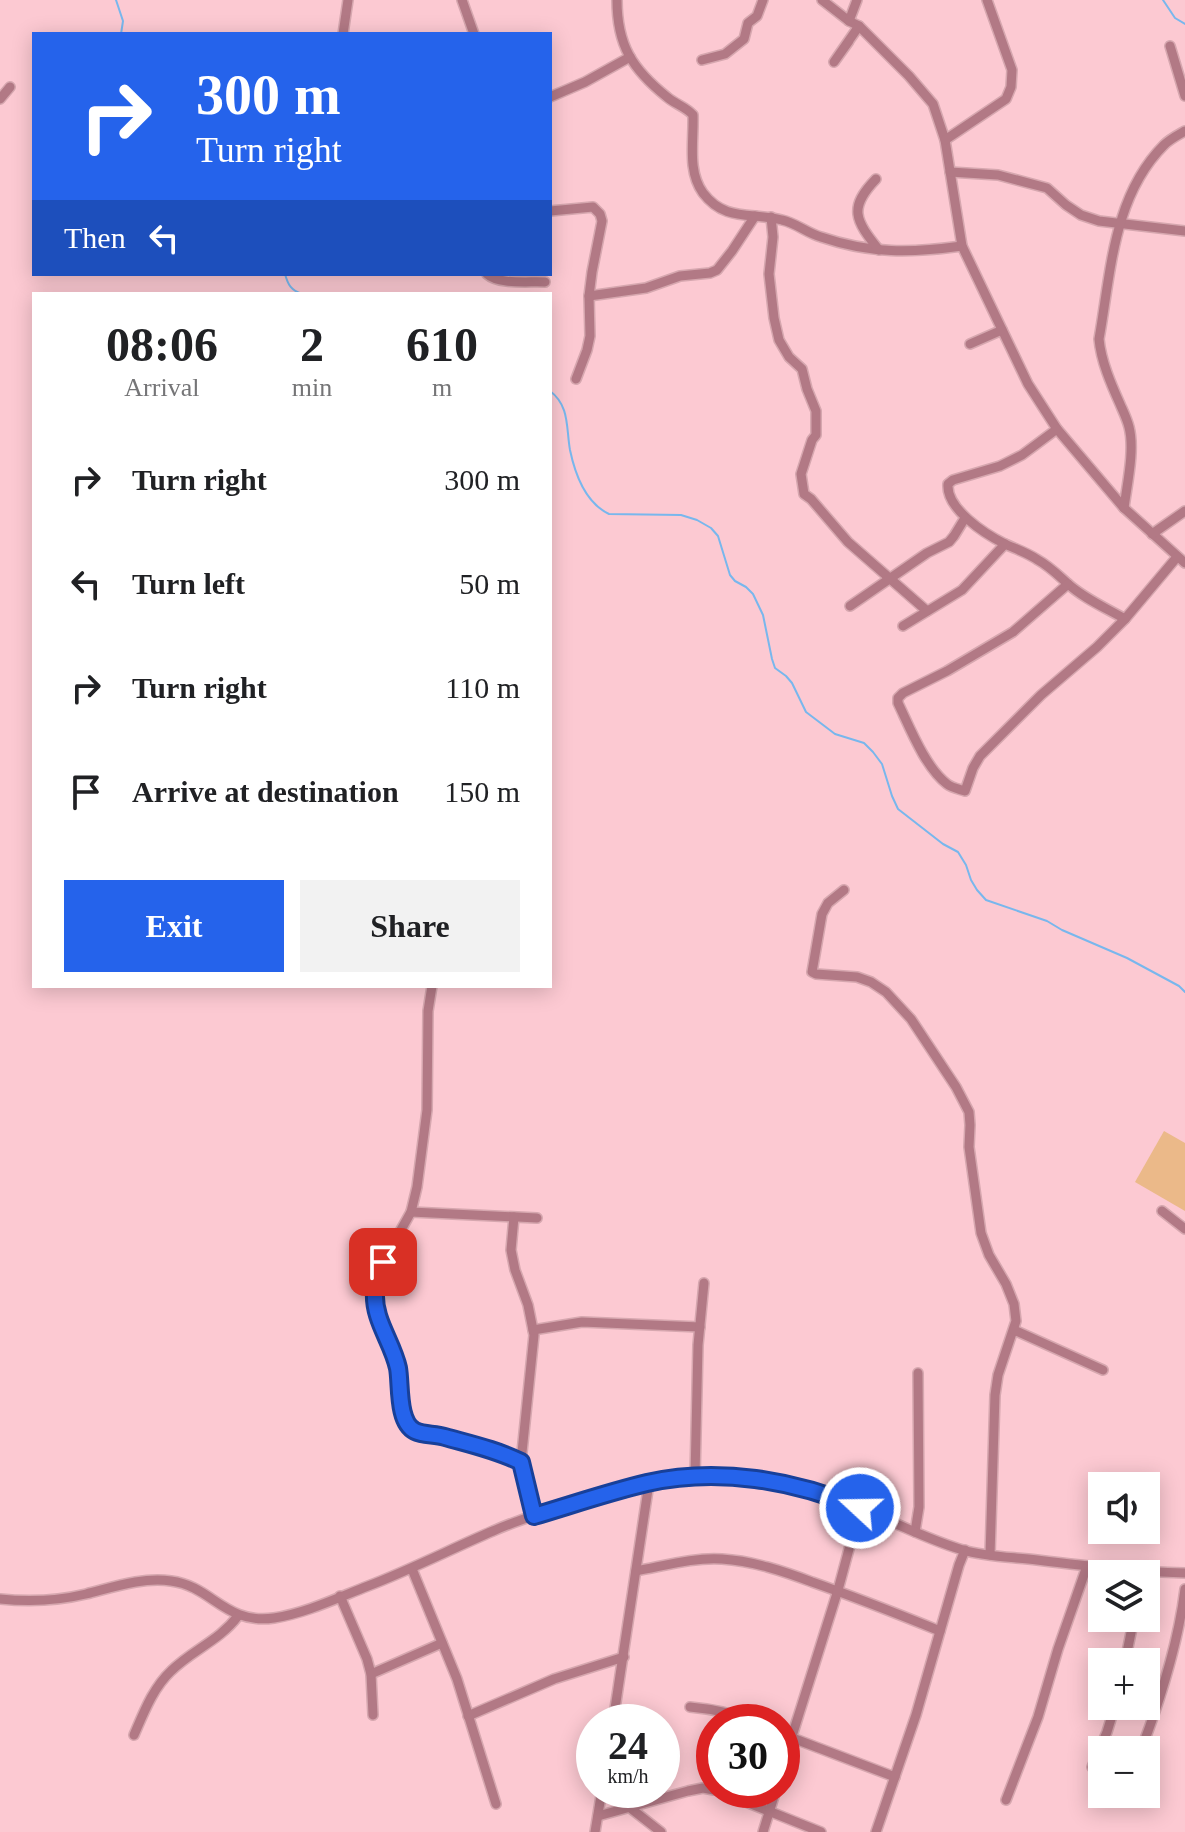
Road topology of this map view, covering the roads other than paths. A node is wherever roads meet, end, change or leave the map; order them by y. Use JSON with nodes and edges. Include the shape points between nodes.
{"nodes":[{"id":1,"x":348,"y":0,"type":"edge"},
{"id":2,"x":462,"y":0,"type":"edge"},
{"id":3,"x":617,"y":0,"type":"edge"},
{"id":4,"x":763,"y":0,"type":"edge"},
{"id":5,"x":822,"y":0,"type":"edge"},
{"id":6,"x":857,"y":0,"type":"edge"},
{"id":7,"x":987,"y":0,"type":"edge"},
{"id":8,"x":849,"y":21,"type":"junction"},
{"id":9,"x":859,"y":26,"type":"junction"},
{"id":10,"x":343,"y":32,"type":"edge"},
{"id":11,"x":473,"y":32,"type":"edge"},
{"id":12,"x":849,"y":41,"type":"dead end"},
{"id":13,"x":1170,"y":46,"type":"dead end"},
{"id":14,"x":630,"y":57,"type":"junction"},
{"id":15,"x":702,"y":60,"type":"dead end"},
{"id":16,"x":10,"y":87,"type":"dead end"},
{"id":17,"x":552,"y":96,"type":"edge"},
{"id":18,"x":1185,"y":96,"type":"edge"},
{"id":19,"x":0,"y":99,"type":"edge"},
{"id":20,"x":1185,"y":131,"type":"edge"},
{"id":21,"x":945,"y":140,"type":"junction"},
{"id":22,"x":950,"y":172,"type":"junction"},
{"id":23,"x":876,"y":179,"type":"dead end"},
{"id":24,"x":552,"y":211,"type":"edge"},
{"id":25,"x":755,"y":216,"type":"junction"},
{"id":26,"x":771,"y":217,"type":"junction"},
{"id":27,"x":1121,"y":224,"type":"junction"},
{"id":28,"x":1185,"y":231,"type":"edge"},
{"id":29,"x":962,"y":246,"type":"junction"},
{"id":30,"x":879,"y":250,"type":"junction"},
{"id":31,"x":489,"y":276,"type":"edge"},
{"id":32,"x":545,"y":282,"type":"dead end"},
{"id":33,"x":589,"y":296,"type":"junction"},
{"id":34,"x":1002,"y":330,"type":"junction"},
{"id":35,"x":970,"y":344,"type":"dead end"},
{"id":36,"x":576,"y":379,"type":"dead end"},
{"id":37,"x":1057,"y":429,"type":"junction"},
{"id":38,"x":1124,"y":508,"type":"junction"},
{"id":39,"x":1185,"y":511,"type":"edge"},
{"id":40,"x":965,"y":518,"type":"junction"},
{"id":41,"x":1152,"y":534,"type":"junction"},
{"id":42,"x":1005,"y":544,"type":"junction"},
{"id":43,"x":1181,"y":560,"type":"edge"},
{"id":44,"x":890,"y":579,"type":"junction"},
{"id":45,"x":1068,"y":584,"type":"junction"},
{"id":46,"x":850,"y":606,"type":"dead end"},
{"id":47,"x":927,"y":611,"type":"junction"},
{"id":48,"x":1125,"y":619,"type":"junction"},
{"id":49,"x":903,"y":626,"type":"dead end"},
{"id":50,"x":844,"y":890,"type":"dead end"},
{"id":51,"x":432,"y":988,"type":"edge"},
{"id":52,"x":1162,"y":1211,"type":"dead end"},
{"id":53,"x":411,"y":1212,"type":"junction"},
{"id":54,"x":514,"y":1217,"type":"junction"},
{"id":55,"x":537,"y":1218,"type":"dead end"},
{"id":56,"x":1185,"y":1229,"type":"edge"},
{"id":57,"x":704,"y":1283,"type":"dead end"},
{"id":58,"x":700,"y":1327,"type":"junction"},
{"id":59,"x":533,"y":1330,"type":"junction"},
{"id":60,"x":1014,"y":1330,"type":"junction"},
{"id":61,"x":1103,"y":1370,"type":"dead end"},
{"id":62,"x":918,"y":1373,"type":"dead end"},
{"id":63,"x":521,"y":1462,"type":"junction"},
{"id":64,"x":695,"y":1477,"type":"junction"},
{"id":65,"x":649,"y":1483,"type":"junction"},
{"id":66,"x":860,"y":1508,"type":"junction"},
{"id":67,"x":534,"y":1516,"type":"junction"},
{"id":68,"x":915,"y":1532,"type":"junction"},
{"id":69,"x":965,"y":1550,"type":"junction"},
{"id":70,"x":990,"y":1555,"type":"junction"},
{"id":71,"x":1087,"y":1566,"type":"joint"},
{"id":72,"x":412,"y":1569,"type":"junction"},
{"id":73,"x":636,"y":1571,"type":"junction"},
{"id":74,"x":1160,"y":1573,"type":"edge"},
{"id":75,"x":1185,"y":1573,"type":"edge"},
{"id":76,"x":1185,"y":1589,"type":"edge"},
{"id":77,"x":838,"y":1590,"type":"junction"},
{"id":78,"x":340,"y":1596,"type":"junction"},
{"id":79,"x":0,"y":1599,"type":"edge"},
{"id":80,"x":238,"y":1616,"type":"junction"},
{"id":81,"x":940,"y":1631,"type":"junction"},
{"id":82,"x":442,"y":1643,"type":"junction"},
{"id":83,"x":624,"y":1657,"type":"junction"},
{"id":84,"x":371,"y":1674,"type":"junction"},
{"id":85,"x":616,"y":1704,"type":"edge"},
{"id":86,"x":797,"y":1704,"type":"edge"},
{"id":87,"x":690,"y":1707,"type":"dead end"},
{"id":88,"x":696,"y":1707,"type":"edge"},
{"id":89,"x":373,"y":1715,"type":"dead end"},
{"id":90,"x":468,"y":1716,"type":"junction"},
{"id":91,"x":134,"y":1735,"type":"dead end"},
{"id":92,"x":1146,"y":1736,"type":"edge"},
{"id":93,"x":800,"y":1741,"type":"edge"},
{"id":94,"x":895,"y":1777,"type":"junction"},
{"id":95,"x":1006,"y":1800,"type":"dead end"},
{"id":96,"x":496,"y":1804,"type":"dead end"},
{"id":97,"x":599,"y":1808,"type":"edge"},
{"id":98,"x":626,"y":1808,"type":"edge"},
{"id":99,"x":630,"y":1808,"type":"edge"},
{"id":100,"x":759,"y":1808,"type":"edge"},
{"id":101,"x":770,"y":1808,"type":"edge"},
{"id":102,"x":769,"y":1812,"type":"junction"},
{"id":103,"x":598,"y":1816,"type":"junction"},
{"id":104,"x":595,"y":1832,"type":"edge"},
{"id":105,"x":661,"y":1832,"type":"edge"},
{"id":106,"x":763,"y":1832,"type":"edge"},
{"id":107,"x":821,"y":1832,"type":"edge"},
{"id":108,"x":876,"y":1832,"type":"edge"}],
"edges":[{"from":1,"to":10,"type":"street"},
{"from":2,"to":11,"type":"street"},
{"from":3,"to":14,"type":"street","via":[[617,23]]},
{"from":4,"to":15,"type":"street","via":[[744,39],[725,54]]},
{"from":5,"to":8,"type":"street"},
{"from":6,"to":8,"type":"street"},
{"from":7,"to":21,"type":"street","via":[[1012,70],[1011,87],[1006,99]]},
{"from":8,"to":9,"type":"street"},
{"from":9,"to":12,"type":"street","via":[[834,62]]},
{"from":9,"to":21,"type":"street","via":[[933,104]]},
{"from":13,"to":18,"type":"street"},
{"from":14,"to":17,"type":"street"},
{"from":14,"to":25,"type":"street","via":[[657,89],[693,115],[694,173],[704,194],[723,211]]},
{"from":16,"to":19,"type":"street"},
{"from":20,"to":27,"type":"street","via":[[1166,143],[1136,181]]},
{"from":21,"to":22,"type":"street"},
{"from":22,"to":27,"type":"street","via":[[998,175],[1047,188],[1081,215]]},
{"from":22,"to":29,"type":"street"},
{"from":23,"to":30,"type":"street","via":[[862,193],[857,209]]},
{"from":24,"to":33,"type":"street","via":[[593,207],[600,214]]},
{"from":25,"to":26,"type":"street"},
{"from":25,"to":33,"type":"street","via":[[717,270]]},
{"from":26,"to":30,"type":"street","via":[[816,236]]},
{"from":26,"to":44,"type":"street","via":[[769,274],[779,340],[802,369],[816,411],[816,435],[801,474],[804,494]]},
{"from":27,"to":28,"type":"street"},
{"from":27,"to":38,"type":"street","via":[[1099,339],[1131,439]]},
{"from":29,"to":30,"type":"street"},
{"from":29,"to":34,"type":"street"},
{"from":31,"to":32,"type":"street"},
{"from":33,"to":36,"type":"street","via":[[590,336]]},
{"from":34,"to":35,"type":"street"},
{"from":34,"to":37,"type":"street"},
{"from":37,"to":38,"type":"street"},
{"from":37,"to":40,"type":"street","via":[[1022,455],[948,484]]},
{"from":38,"to":41,"type":"street"},
{"from":39,"to":41,"type":"street"},
{"from":40,"to":42,"type":"street"},
{"from":40,"to":44,"type":"street","via":[[949,542]]},
{"from":41,"to":43,"type":"street"},
{"from":42,"to":45,"type":"street","via":[[1038,559]]},
{"from":42,"to":47,"type":"street","via":[[962,590]]},
{"from":43,"to":48,"type":"street"},
{"from":44,"to":46,"type":"street"},
{"from":44,"to":47,"type":"street"},
{"from":45,"to":48,"type":"street"},
{"from":45,"to":48,"type":"street","via":[[1013,632],[898,698],[923,754],[950,786],[965,791],[980,756]]},
{"from":47,"to":49,"type":"street"},
{"from":50,"to":60,"type":"street","via":[[822,914],[812,972],[857,977],[886,992],[911,1019],[956,1087],[969,1112],[981,1233],[1014,1304]]},
{"from":51,"to":53,"type":"street","via":[[425,1124]]},
{"from":52,"to":56,"type":"street"},
{"from":53,"to":54,"type":"street"},
{"from":53,"to":63,"type":"street","via":[[383,1262],[374,1292],[398,1368],[407,1425]]},
{"from":54,"to":55,"type":"street"},
{"from":54,"to":59,"type":"street","via":[[511,1250]]},
{"from":57,"to":58,"type":"street"},
{"from":58,"to":59,"type":"street","via":[[582,1322]]},
{"from":58,"to":64,"type":"street"},
{"from":59,"to":63,"type":"street"},
{"from":60,"to":61,"type":"street"},
{"from":60,"to":70,"type":"street","via":[[995,1395]]},
{"from":62,"to":68,"type":"street"},
{"from":63,"to":67,"type":"street"},
{"from":64,"to":65,"type":"street"},
{"from":64,"to":66,"type":"street","via":[[779,1482]]},
{"from":65,"to":67,"type":"street"},
{"from":65,"to":73,"type":"street"},
{"from":66,"to":68,"type":"street"},
{"from":66,"to":77,"type":"street"},
{"from":67,"to":72,"type":"street"},
{"from":68,"to":69,"type":"street"},
{"from":69,"to":70,"type":"street"},
{"from":69,"to":81,"type":"street"},
{"from":70,"to":71,"type":"street"},
{"from":71,"to":95,"type":"street"},
{"from":72,"to":78,"type":"street"},
{"from":72,"to":82,"type":"street"},
{"from":73,"to":77,"type":"street","via":[[723,1559],[775,1568]]},
{"from":73,"to":83,"type":"street"},
{"from":74,"to":75,"type":"street"},
{"from":76,"to":92,"type":"street","via":[[1175,1645]]},
{"from":77,"to":81,"type":"street"},
{"from":77,"to":86,"type":"street"},
{"from":78,"to":80,"type":"street","via":[[274,1618]]},
{"from":78,"to":84,"type":"street"},
{"from":79,"to":80,"type":"street","via":[[28,1602],[134,1582],[175,1581]]},
{"from":80,"to":91,"type":"street","via":[[161,1681]]},
{"from":81,"to":94,"type":"street"},
{"from":82,"to":84,"type":"street"},
{"from":82,"to":90,"type":"street"},
{"from":83,"to":85,"type":"street"},
{"from":83,"to":90,"type":"street","via":[[554,1679]]},
{"from":84,"to":89,"type":"street"},
{"from":87,"to":88,"type":"street"},
{"from":90,"to":96,"type":"street"},
{"from":93,"to":94,"type":"street"},
{"from":94,"to":108,"type":"street"},
{"from":97,"to":103,"type":"street"},
{"from":98,"to":103,"type":"street"},
{"from":99,"to":105,"type":"street"},
{"from":100,"to":102,"type":"street"},
{"from":101,"to":102,"type":"street"},
{"from":102,"to":106,"type":"street"},
{"from":102,"to":107,"type":"street"},
{"from":103,"to":104,"type":"street"}]}
